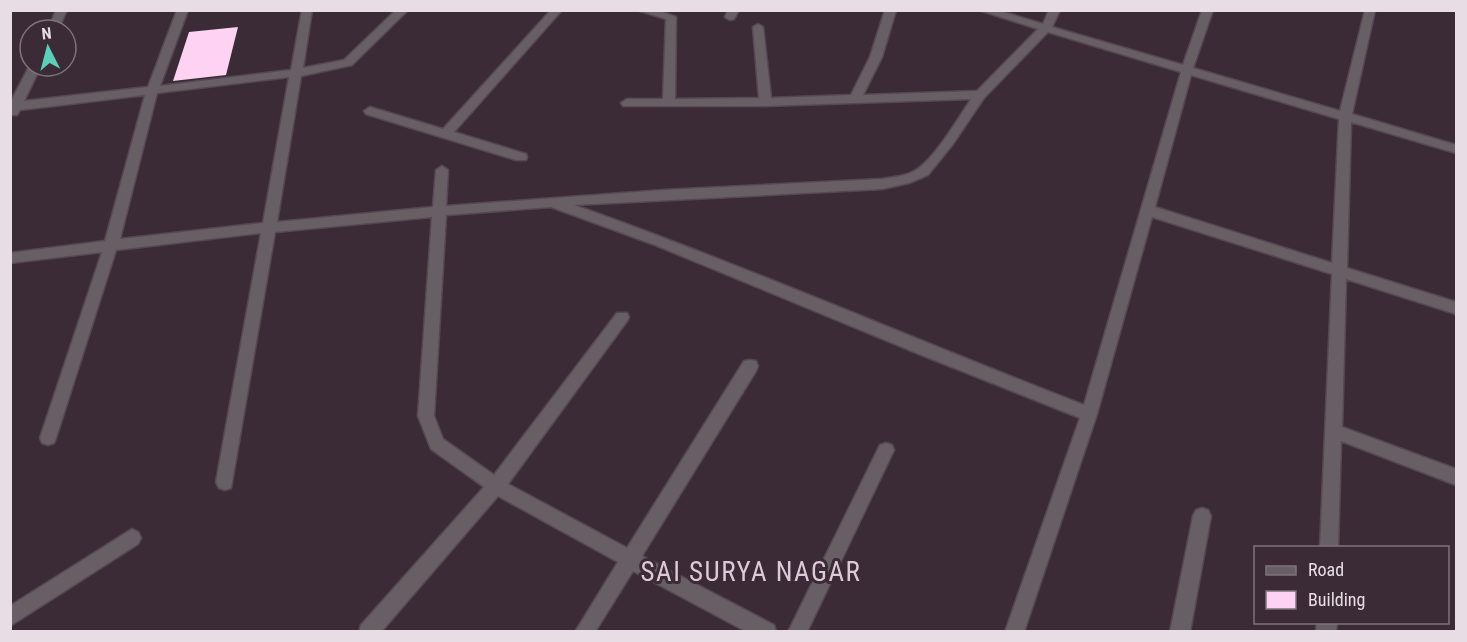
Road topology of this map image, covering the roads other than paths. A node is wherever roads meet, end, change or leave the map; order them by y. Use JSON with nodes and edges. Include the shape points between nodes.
{"nodes":[{"id":1,"x":183,"y":10,"type":"edge"},
{"id":2,"x":308,"y":10,"type":"edge"},
{"id":3,"x":403,"y":10,"type":"edge"},
{"id":4,"x":557,"y":10,"type":"edge"},
{"id":5,"x":642,"y":10,"type":"edge"},
{"id":6,"x":891,"y":10,"type":"edge"},
{"id":7,"x":984,"y":10,"type":"edge"},
{"id":8,"x":1055,"y":10,"type":"edge"},
{"id":9,"x":1208,"y":10,"type":"edge"},
{"id":10,"x":1370,"y":10,"type":"edge"},
{"id":11,"x":758,"y":27,"type":"dead end"},
{"id":12,"x":1047,"y":28,"type":"junction"},
{"id":13,"x":1187,"y":70,"type":"junction"},
{"id":14,"x":297,"y":73,"type":"junction"},
{"id":15,"x":29,"y":78,"type":"edge"},
{"id":16,"x":152,"y":91,"type":"junction"},
{"id":17,"x":980,"y":95,"type":"junction"},
{"id":18,"x":855,"y":99,"type":"junction"},
{"id":19,"x":765,"y":102,"type":"junction"},
{"id":20,"x":669,"y":103,"type":"junction"},
{"id":21,"x":627,"y":104,"type":"dead end"},
{"id":22,"x":12,"y":110,"type":"edge"},
{"id":23,"x":370,"y":111,"type":"dead end"},
{"id":24,"x":1345,"y":117,"type":"junction"},
{"id":25,"x":446,"y":133,"type":"junction"},
{"id":26,"x":1456,"y":149,"type":"edge"},
{"id":27,"x":521,"y":157,"type":"dead end"},
{"id":28,"x":442,"y":170,"type":"dead end"},
{"id":29,"x":548,"y":201,"type":"junction"},
{"id":30,"x":1147,"y":210,"type":"junction"},
{"id":31,"x":438,"y":212,"type":"junction"},
{"id":32,"x":269,"y":227,"type":"junction"},
{"id":33,"x":111,"y":245,"type":"junction"},
{"id":34,"x":10,"y":258,"type":"edge"},
{"id":35,"x":1341,"y":270,"type":"junction"},
{"id":36,"x":1456,"y":308,"type":"edge"},
{"id":37,"x":622,"y":317,"type":"dead end"},
{"id":38,"x":750,"y":366,"type":"dead end"},
{"id":39,"x":1089,"y":414,"type":"junction"},
{"id":40,"x":1333,"y":431,"type":"junction"},
{"id":41,"x":48,"y":438,"type":"dead end"},
{"id":42,"x":886,"y":450,"type":"dead end"},
{"id":43,"x":1456,"y":477,"type":"edge"},
{"id":44,"x":225,"y":482,"type":"dead end"},
{"id":45,"x":496,"y":486,"type":"junction"},
{"id":46,"x":1202,"y":516,"type":"dead end"},
{"id":47,"x":132,"y":538,"type":"dead end"},
{"id":48,"x":1329,"y":546,"type":"edge"},
{"id":49,"x":630,"y":559,"type":"junction"},
{"id":50,"x":10,"y":617,"type":"edge"},
{"id":51,"x":368,"y":632,"type":"edge"},
{"id":52,"x":584,"y":632,"type":"edge"},
{"id":53,"x":768,"y":632,"type":"edge"},
{"id":54,"x":797,"y":632,"type":"edge"},
{"id":55,"x":1014,"y":632,"type":"edge"},
{"id":56,"x":1180,"y":632,"type":"edge"}],
"edges":[{"from":1,"to":16,"type":"street"},
{"from":2,"to":14,"type":"street"},
{"from":3,"to":14,"type":"street","via":[[348,63]]},
{"from":4,"to":25,"type":"street"},
{"from":5,"to":20,"type":"street","via":[[670,17]]},
{"from":6,"to":18,"type":"street","via":[[876,57]]},
{"from":7,"to":12,"type":"street"},
{"from":8,"to":12,"type":"street"},
{"from":9,"to":13,"type":"street"},
{"from":10,"to":24,"type":"street"},
{"from":11,"to":19,"type":"street"},
{"from":12,"to":13,"type":"street"},
{"from":12,"to":17,"type":"street"},
{"from":13,"to":24,"type":"street"},
{"from":13,"to":30,"type":"street"},
{"from":14,"to":16,"type":"street"},
{"from":14,"to":32,"type":"street"},
{"from":15,"to":22,"type":"street"},
{"from":16,"to":22,"type":"street"},
{"from":16,"to":33,"type":"street"},
{"from":17,"to":18,"type":"street"},
{"from":17,"to":29,"type":"street","via":[[923,172],[904,180]]},
{"from":18,"to":19,"type":"street"},
{"from":19,"to":20,"type":"street"},
{"from":20,"to":21,"type":"street"},
{"from":23,"to":25,"type":"street"},
{"from":24,"to":26,"type":"street"},
{"from":24,"to":35,"type":"street"},
{"from":25,"to":27,"type":"street"},
{"from":28,"to":31,"type":"street"},
{"from":29,"to":31,"type":"street"},
{"from":29,"to":39,"type":"street","via":[[671,245]]},
{"from":30,"to":35,"type":"street"},
{"from":30,"to":39,"type":"street"},
{"from":31,"to":32,"type":"street"},
{"from":31,"to":45,"type":"street","via":[[426,416],[437,444]]},
{"from":32,"to":33,"type":"street"},
{"from":32,"to":44,"type":"street"},
{"from":33,"to":34,"type":"street"},
{"from":33,"to":41,"type":"street"},
{"from":35,"to":36,"type":"street"},
{"from":35,"to":40,"type":"street"},
{"from":37,"to":45,"type":"street"},
{"from":38,"to":49,"type":"street"},
{"from":39,"to":55,"type":"street"},
{"from":40,"to":43,"type":"street"},
{"from":40,"to":48,"type":"street"},
{"from":42,"to":54,"type":"street"},
{"from":45,"to":49,"type":"street"},
{"from":45,"to":51,"type":"street"},
{"from":46,"to":56,"type":"street"},
{"from":47,"to":50,"type":"street"},
{"from":49,"to":52,"type":"street"},
{"from":49,"to":53,"type":"street"}]}
